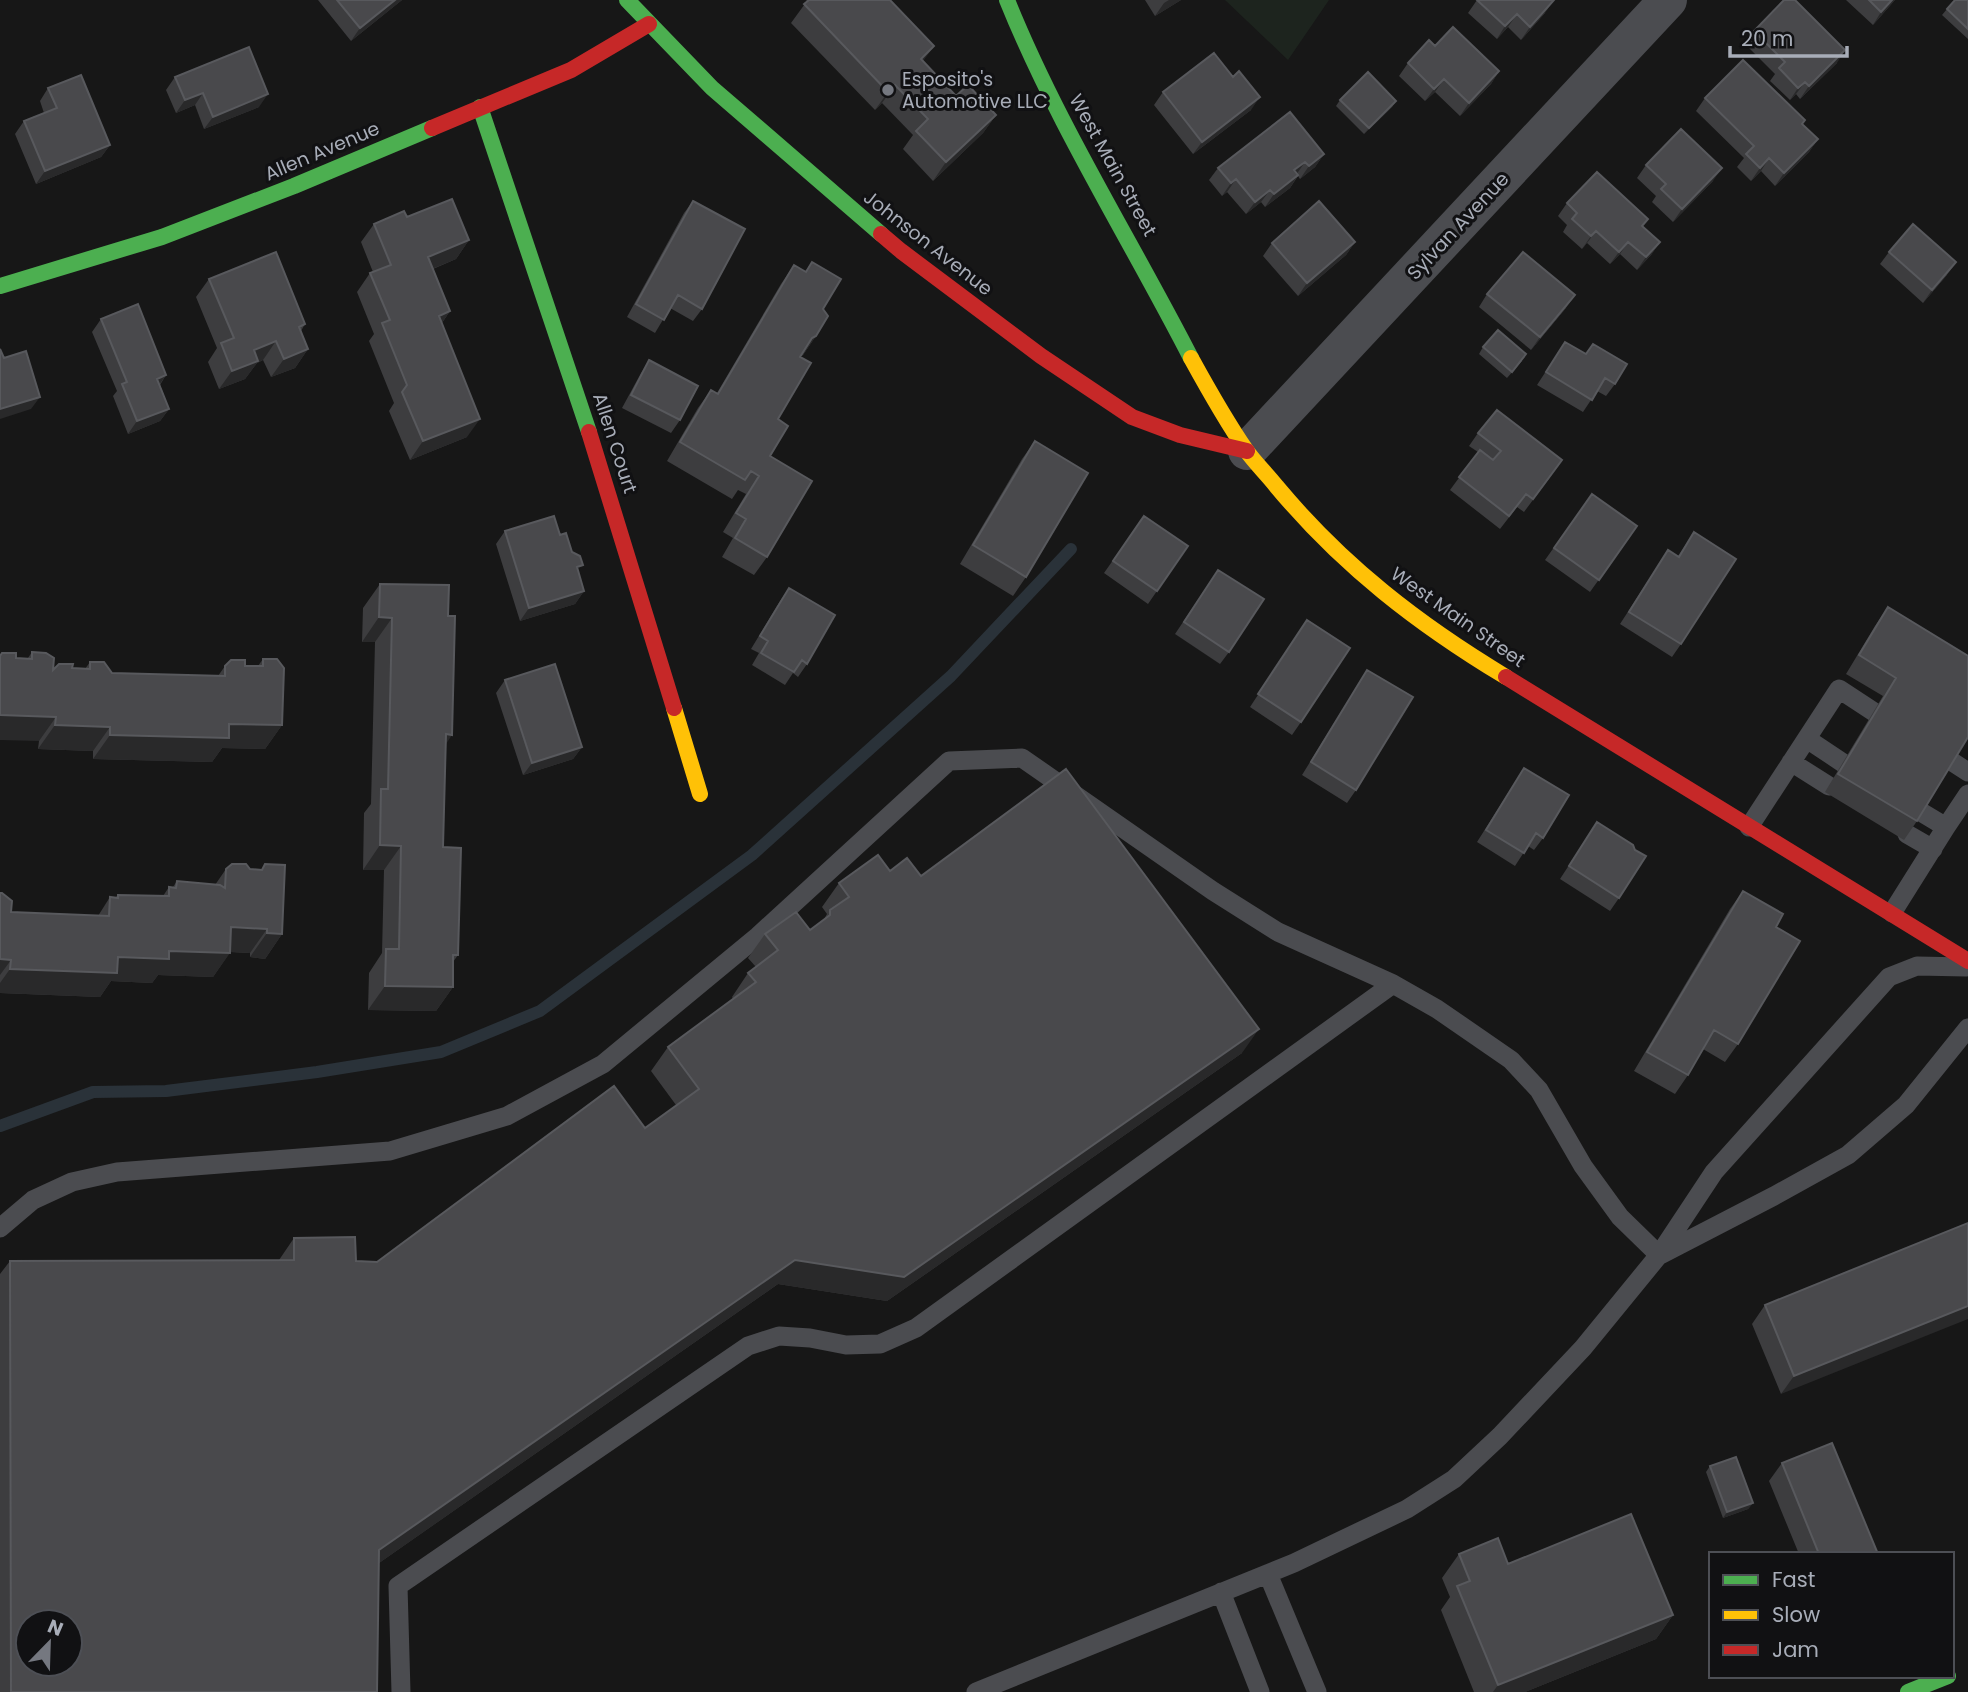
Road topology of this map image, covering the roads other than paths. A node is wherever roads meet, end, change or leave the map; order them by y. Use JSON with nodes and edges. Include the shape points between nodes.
{"nodes":[{"id":1,"x":627,"y":0,"type":"edge"},
{"id":2,"x":1007,"y":0,"type":"edge"},
{"id":3,"x":1668,"y":0,"type":"edge"},
{"id":4,"x":649,"y":24,"type":"junction"},
{"id":5,"x":480,"y":107,"type":"junction"},
{"id":6,"x":0,"y":286,"type":"edge"},
{"id":7,"x":1247,"y":451,"type":"junction"},
{"id":8,"x":1874,"y":712,"type":"edge"},
{"id":9,"x":1807,"y":739,"type":"junction"},
{"id":10,"x":1791,"y":762,"type":"junction"},
{"id":11,"x":1843,"y":763,"type":"edge"},
{"id":12,"x":1829,"y":786,"type":"dead end"},
{"id":13,"x":700,"y":794,"type":"dead end"},
{"id":14,"x":1968,"y":794,"type":"edge"},
{"id":15,"x":1921,"y":812,"type":"edge"},
{"id":16,"x":1749,"y":827,"type":"junction"},
{"id":17,"x":1946,"y":828,"type":"junction"},
{"id":18,"x":1907,"y":834,"type":"edge"},
{"id":19,"x":1933,"y":849,"type":"junction"},
{"id":20,"x":1892,"y":913,"type":"junction"},
{"id":21,"x":1968,"y":961,"type":"edge"},
{"id":22,"x":1968,"y":967,"type":"edge"},
{"id":23,"x":1393,"y":985,"type":"junction"},
{"id":24,"x":1968,"y":1028,"type":"edge"},
{"id":25,"x":0,"y":1228,"type":"edge"},
{"id":26,"x":1659,"y":1255,"type":"junction"},
{"id":27,"x":1268,"y":1574,"type":"junction"},
{"id":28,"x":1222,"y":1592,"type":"junction"},
{"id":29,"x":1943,"y":1678,"type":"edge"},
{"id":30,"x":401,"y":1692,"type":"edge"},
{"id":31,"x":976,"y":1692,"type":"edge"},
{"id":32,"x":1260,"y":1692,"type":"edge"},
{"id":33,"x":1317,"y":1692,"type":"edge"},
{"id":34,"x":1908,"y":1692,"type":"edge"}],
"edges":[{"from":1,"to":4,"type":"street","name":"Johnson Avenue"},
{"from":2,"to":7,"type":"street","name":"West Main Street","via":[[1066,126],[1206,386]]},
{"from":3,"to":7,"type":"street","name":"Sylvan Avenue"},
{"from":4,"to":5,"type":"street","name":"Allen Avenue","via":[[571,70]]},
{"from":4,"to":7,"type":"street","name":"Johnson Avenue","via":[[712,88],[901,251],[1041,356],[1132,417],[1180,435]]},
{"from":5,"to":6,"type":"street","name":"Allen Avenue","via":[[162,237]]},
{"from":5,"to":13,"type":"street","name":"Allen Court","via":[[596,452]]},
{"from":7,"to":16,"type":"street","name":"West Main Street","via":[[1342,557],[1401,607],[1468,654]]},
{"from":8,"to":9,"type":"lane","via":[[1839,689]]},
{"from":9,"to":10,"type":"lane"},
{"from":9,"to":11,"type":"lane"},
{"from":10,"to":12,"type":"lane"},
{"from":10,"to":16,"type":"lane"},
{"from":14,"to":17,"type":"lane"},
{"from":15,"to":17,"type":"lane"},
{"from":16,"to":20,"type":"street","name":"West Main Street"},
{"from":17,"to":19,"type":"lane"},
{"from":18,"to":19,"type":"lane"},
{"from":19,"to":20,"type":"lane"},
{"from":20,"to":21,"type":"street","name":"West Main Street"},
{"from":22,"to":26,"type":"lane","via":[[1917,966],[1889,977],[1714,1172]]},
{"from":23,"to":25,"type":"lane","via":[[1278,932],[1023,758],[949,761],[758,936],[603,1064],[507,1116],[390,1151],[117,1172],[72,1182],[33,1200]]},
{"from":23,"to":26,"type":"lane","via":[[1511,1060],[1539,1090],[1583,1166],[1620,1217]]},
{"from":23,"to":30,"type":"lane","via":[[916,1328],[880,1344],[846,1345],[779,1336],[748,1346],[398,1586]]},
{"from":24,"to":26,"type":"lane","via":[[1906,1105],[1847,1155]]},
{"from":26,"to":27,"type":"lane","via":[[1583,1348],[1454,1479],[1407,1509]]},
{"from":27,"to":28,"type":"lane"},
{"from":27,"to":33,"type":"lane"},
{"from":28,"to":31,"type":"lane"},
{"from":28,"to":32,"type":"lane"},
{"from":29,"to":34,"type":"street"}]}
